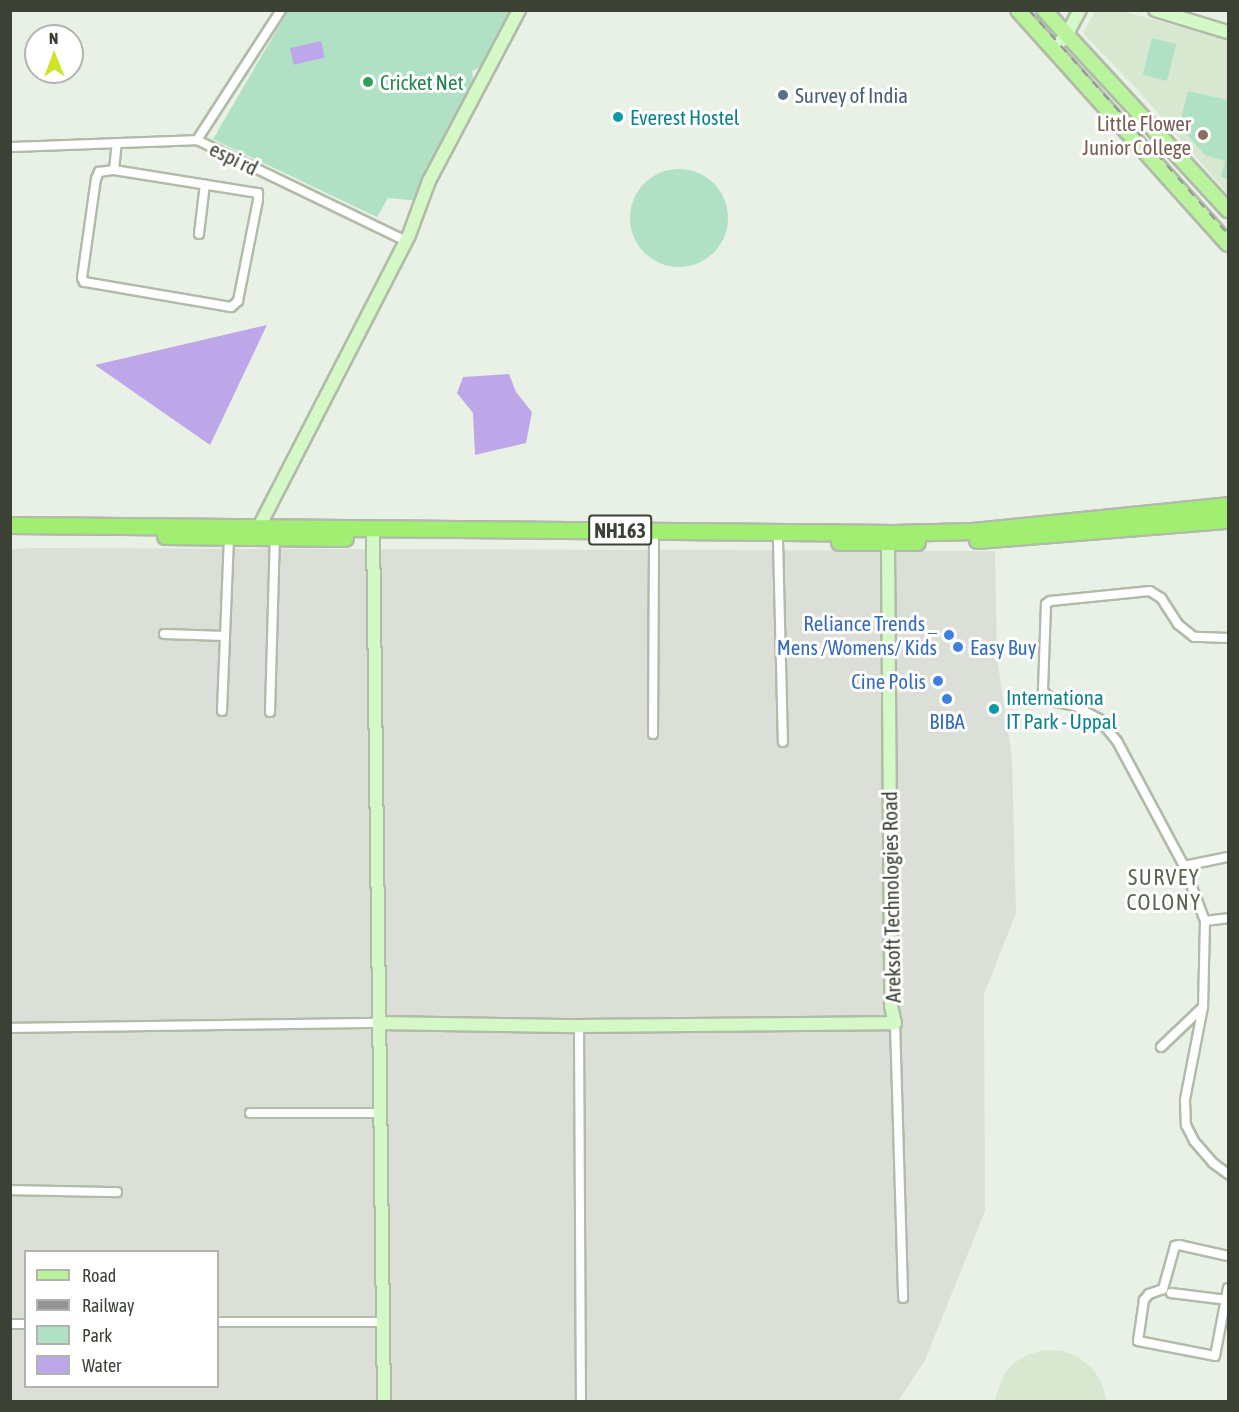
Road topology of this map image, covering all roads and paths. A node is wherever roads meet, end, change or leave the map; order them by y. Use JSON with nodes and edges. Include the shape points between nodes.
{"nodes":[{"id":1,"x":281,"y":10,"type":"edge"},
{"id":2,"x":519,"y":10,"type":"edge"},
{"id":3,"x":527,"y":10,"type":"edge"},
{"id":4,"x":1018,"y":10,"type":"edge"},
{"id":5,"x":1044,"y":10,"type":"edge"},
{"id":6,"x":1080,"y":10,"type":"edge"},
{"id":7,"x":1155,"y":10,"type":"edge"},
{"id":8,"x":1228,"y":32,"type":"edge"},
{"id":9,"x":1066,"y":36,"type":"junction"},
{"id":10,"x":1053,"y":49,"type":"junction"},
{"id":11,"x":196,"y":140,"type":"junction"},
{"id":12,"x":117,"y":143,"type":"junction"},
{"id":13,"x":10,"y":147,"type":"edge"},
{"id":14,"x":114,"y":170,"type":"junction"},
{"id":15,"x":205,"y":184,"type":"junction"},
{"id":16,"x":426,"y":192,"type":"junction"},
{"id":17,"x":1228,"y":210,"type":"edge"},
{"id":18,"x":199,"y":234,"type":"dead end"},
{"id":19,"x":406,"y":241,"type":"junction"},
{"id":20,"x":1228,"y":244,"type":"edge"},
{"id":21,"x":1228,"y":505,"type":"edge"},
{"id":22,"x":1228,"y":520,"type":"edge"},
{"id":23,"x":10,"y":525,"type":"edge"},
{"id":24,"x":10,"y":533,"type":"edge"},
{"id":25,"x":258,"y":533,"type":"junction"},
{"id":26,"x":373,"y":533,"type":"junction"},
{"id":27,"x":654,"y":537,"type":"junction"},
{"id":28,"x":229,"y":538,"type":"junction"},
{"id":29,"x":275,"y":538,"type":"junction"},
{"id":30,"x":778,"y":541,"type":"junction"},
{"id":31,"x":891,"y":543,"type":"junction"},
{"id":32,"x":164,"y":634,"type":"dead end"},
{"id":33,"x":225,"y":636,"type":"junction"},
{"id":34,"x":1228,"y":638,"type":"edge"},
{"id":35,"x":222,"y":711,"type":"dead end"},
{"id":36,"x":270,"y":712,"type":"dead end"},
{"id":37,"x":653,"y":734,"type":"dead end"},
{"id":38,"x":783,"y":742,"type":"dead end"},
{"id":39,"x":1228,"y":857,"type":"edge"},
{"id":40,"x":1184,"y":866,"type":"junction"},
{"id":41,"x":1228,"y":918,"type":"edge"},
{"id":42,"x":1205,"y":921,"type":"junction"},
{"id":43,"x":1203,"y":1007,"type":"junction"},
{"id":44,"x":379,"y":1023,"type":"junction"},
{"id":45,"x":895,"y":1023,"type":"junction"},
{"id":46,"x":579,"y":1026,"type":"junction"},
{"id":47,"x":10,"y":1028,"type":"edge"},
{"id":48,"x":1161,"y":1047,"type":"dead end"},
{"id":49,"x":250,"y":1113,"type":"dead end"},
{"id":50,"x":381,"y":1113,"type":"junction"},
{"id":51,"x":1228,"y":1174,"type":"edge"},
{"id":52,"x":10,"y":1190,"type":"edge"},
{"id":53,"x":117,"y":1192,"type":"dead end"},
{"id":54,"x":1228,"y":1256,"type":"edge"},
{"id":55,"x":1228,"y":1288,"type":"edge"},
{"id":56,"x":1171,"y":1293,"type":"dead end"},
{"id":57,"x":903,"y":1298,"type":"dead end"},
{"id":58,"x":1227,"y":1300,"type":"edge"},
{"id":59,"x":219,"y":1322,"type":"edge"},
{"id":60,"x":383,"y":1322,"type":"junction"},
{"id":61,"x":384,"y":1401,"type":"edge"},
{"id":62,"x":581,"y":1401,"type":"edge"}],
"edges":[{"from":1,"to":11,"type":"street"},
{"from":2,"to":16,"type":"street"},
{"from":3,"to":16,"type":"street","via":[[435,184]]},
{"from":4,"to":10,"type":"main road"},
{"from":5,"to":9,"type":"main road"},
{"from":6,"to":9,"type":"street"},
{"from":7,"to":8,"type":"street"},
{"from":9,"to":10,"type":"street"},
{"from":9,"to":17,"type":"main road"},
{"from":10,"to":20,"type":"main road"},
{"from":11,"to":12,"type":"street","name":"espi rd"},
{"from":11,"to":19,"type":"street","name":"espi rd"},
{"from":12,"to":13,"type":"street","name":"espi rd"},
{"from":12,"to":14,"type":"street"},
{"from":14,"to":15,"type":"street"},
{"from":14,"to":15,"type":"street","via":[[99,172],[96,179],[84,282],[231,307],[238,301],[258,193]]},
{"from":15,"to":18,"type":"street"},
{"from":16,"to":19,"type":"street"},
{"from":19,"to":25,"type":"street"},
{"from":21,"to":26,"type":"highway","number":"NH163","via":[[973,531]]},
{"from":22,"to":31,"type":"highway","number":"NH163","via":[[1054,536]]},
{"from":23,"to":25,"type":"highway","number":"NH163"},
{"from":24,"to":28,"type":"highway","number":"NH163"},
{"from":25,"to":26,"type":"highway","number":"NH163"},
{"from":25,"to":28,"type":"highway","number":"NH163"},
{"from":25,"to":29,"type":"highway","number":"NH163"},
{"from":26,"to":27,"type":"highway","number":"NH163"},
{"from":26,"to":29,"type":"highway","number":"NH163"},
{"from":26,"to":44,"type":"street"},
{"from":27,"to":30,"type":"highway","number":"NH163"},
{"from":27,"to":37,"type":"street"},
{"from":28,"to":33,"type":"street"},
{"from":29,"to":36,"type":"street"},
{"from":30,"to":31,"type":"highway","number":"NH163"},
{"from":30,"to":38,"type":"street"},
{"from":31,"to":45,"type":"street","name":"Areksoft Technologies Road","via":[[891,1006]]},
{"from":32,"to":33,"type":"street"},
{"from":33,"to":35,"type":"street"},
{"from":34,"to":40,"type":"street","via":[[1194,637],[1178,624],[1161,598],[1150,591],[1046,604],[1043,691],[1053,701],[1075,706],[1098,719],[1117,741]]},
{"from":39,"to":40,"type":"street"},
{"from":40,"to":42,"type":"street"},
{"from":41,"to":42,"type":"street"},
{"from":42,"to":43,"type":"street"},
{"from":43,"to":48,"type":"street"},
{"from":43,"to":51,"type":"street","via":[[1185,1100],[1186,1125],[1194,1141]]},
{"from":44,"to":46,"type":"street"},
{"from":44,"to":47,"type":"street"},
{"from":44,"to":50,"type":"street"},
{"from":45,"to":46,"type":"street"},
{"from":45,"to":57,"type":"street"},
{"from":46,"to":62,"type":"street"},
{"from":49,"to":50,"type":"street"},
{"from":50,"to":60,"type":"street"},
{"from":52,"to":53,"type":"street"},
{"from":54,"to":58,"type":"street","via":[[1175,1246],[1163,1289],[1144,1300],[1138,1341],[1215,1356]]},
{"from":55,"to":58,"type":"street"},
{"from":56,"to":58,"type":"street"},
{"from":59,"to":60,"type":"street"},
{"from":60,"to":61,"type":"street"}]}
